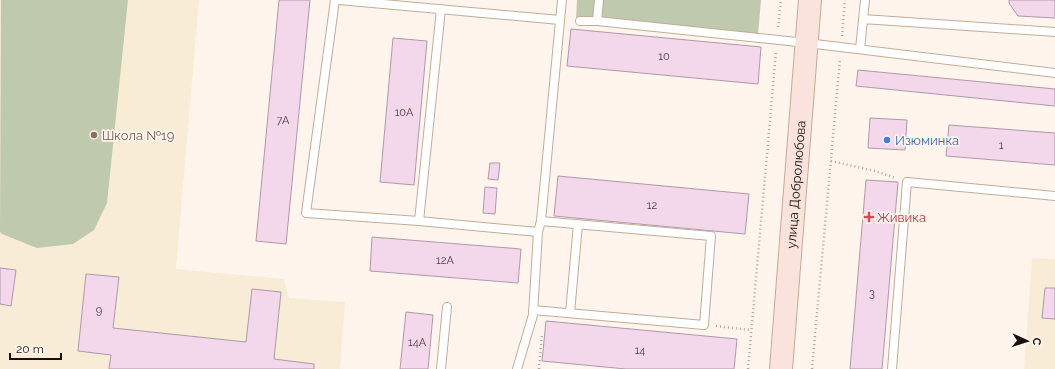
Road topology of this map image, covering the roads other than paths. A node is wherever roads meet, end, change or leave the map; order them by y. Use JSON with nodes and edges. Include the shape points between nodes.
{"nodes":[{"id":1,"x":335,"y":0,"type":"edge"},
{"id":2,"x":339,"y":0,"type":"edge"},
{"id":3,"x":562,"y":0,"type":"edge"},
{"id":4,"x":599,"y":0,"type":"edge"},
{"id":5,"x":810,"y":0,"type":"edge"},
{"id":6,"x":865,"y":0,"type":"edge"},
{"id":7,"x":441,"y":9,"type":"junction"},
{"id":8,"x":863,"y":19,"type":"junction"},
{"id":9,"x":560,"y":20,"type":"junction"},
{"id":10,"x":580,"y":21,"type":"dead end"},
{"id":11,"x":597,"y":21,"type":"junction"},
{"id":12,"x":1055,"y":32,"type":"edge"},
{"id":13,"x":807,"y":43,"type":"junction"},
{"id":14,"x":860,"y":49,"type":"junction"},
{"id":15,"x":1055,"y":73,"type":"edge"},
{"id":16,"x":1055,"y":196,"type":"edge"},
{"id":17,"x":419,"y":221,"type":"junction"},
{"id":18,"x":541,"y":221,"type":"junction"},
{"id":19,"x":578,"y":224,"type":"junction"},
{"id":20,"x":538,"y":232,"type":"junction"},
{"id":21,"x":447,"y":307,"type":"dead end"},
{"id":22,"x":533,"y":310,"type":"junction"},
{"id":23,"x":570,"y":313,"type":"junction"},
{"id":24,"x":441,"y":369,"type":"edge"},
{"id":25,"x":517,"y":369,"type":"edge"},
{"id":26,"x":781,"y":369,"type":"edge"},
{"id":27,"x":892,"y":369,"type":"edge"}],
"edges":[{"from":1,"to":17,"type":"lane","via":[[306,213]]},
{"from":2,"to":7,"type":"lane"},
{"from":3,"to":9,"type":"lane"},
{"from":4,"to":11,"type":"lane"},
{"from":5,"to":13,"type":"street","name":"улица Добролюбова"},
{"from":6,"to":8,"type":"lane"},
{"from":7,"to":9,"type":"lane"},
{"from":7,"to":17,"type":"lane"},
{"from":8,"to":12,"type":"lane"},
{"from":8,"to":14,"type":"lane"},
{"from":9,"to":18,"type":"lane"},
{"from":10,"to":11,"type":"lane"},
{"from":11,"to":13,"type":"lane"},
{"from":13,"to":14,"type":"lane"},
{"from":13,"to":26,"type":"street","name":"улица Добролюбова"},
{"from":14,"to":15,"type":"lane"},
{"from":16,"to":27,"type":"lane","via":[[907,182]]},
{"from":17,"to":20,"type":"lane"},
{"from":18,"to":19,"type":"lane"},
{"from":18,"to":20,"type":"lane"},
{"from":19,"to":23,"type":"lane"},
{"from":19,"to":23,"type":"lane","via":[[712,236],[704,325]]},
{"from":20,"to":22,"type":"lane"},
{"from":21,"to":24,"type":"lane"},
{"from":22,"to":23,"type":"lane"},
{"from":22,"to":25,"type":"lane"}]}
